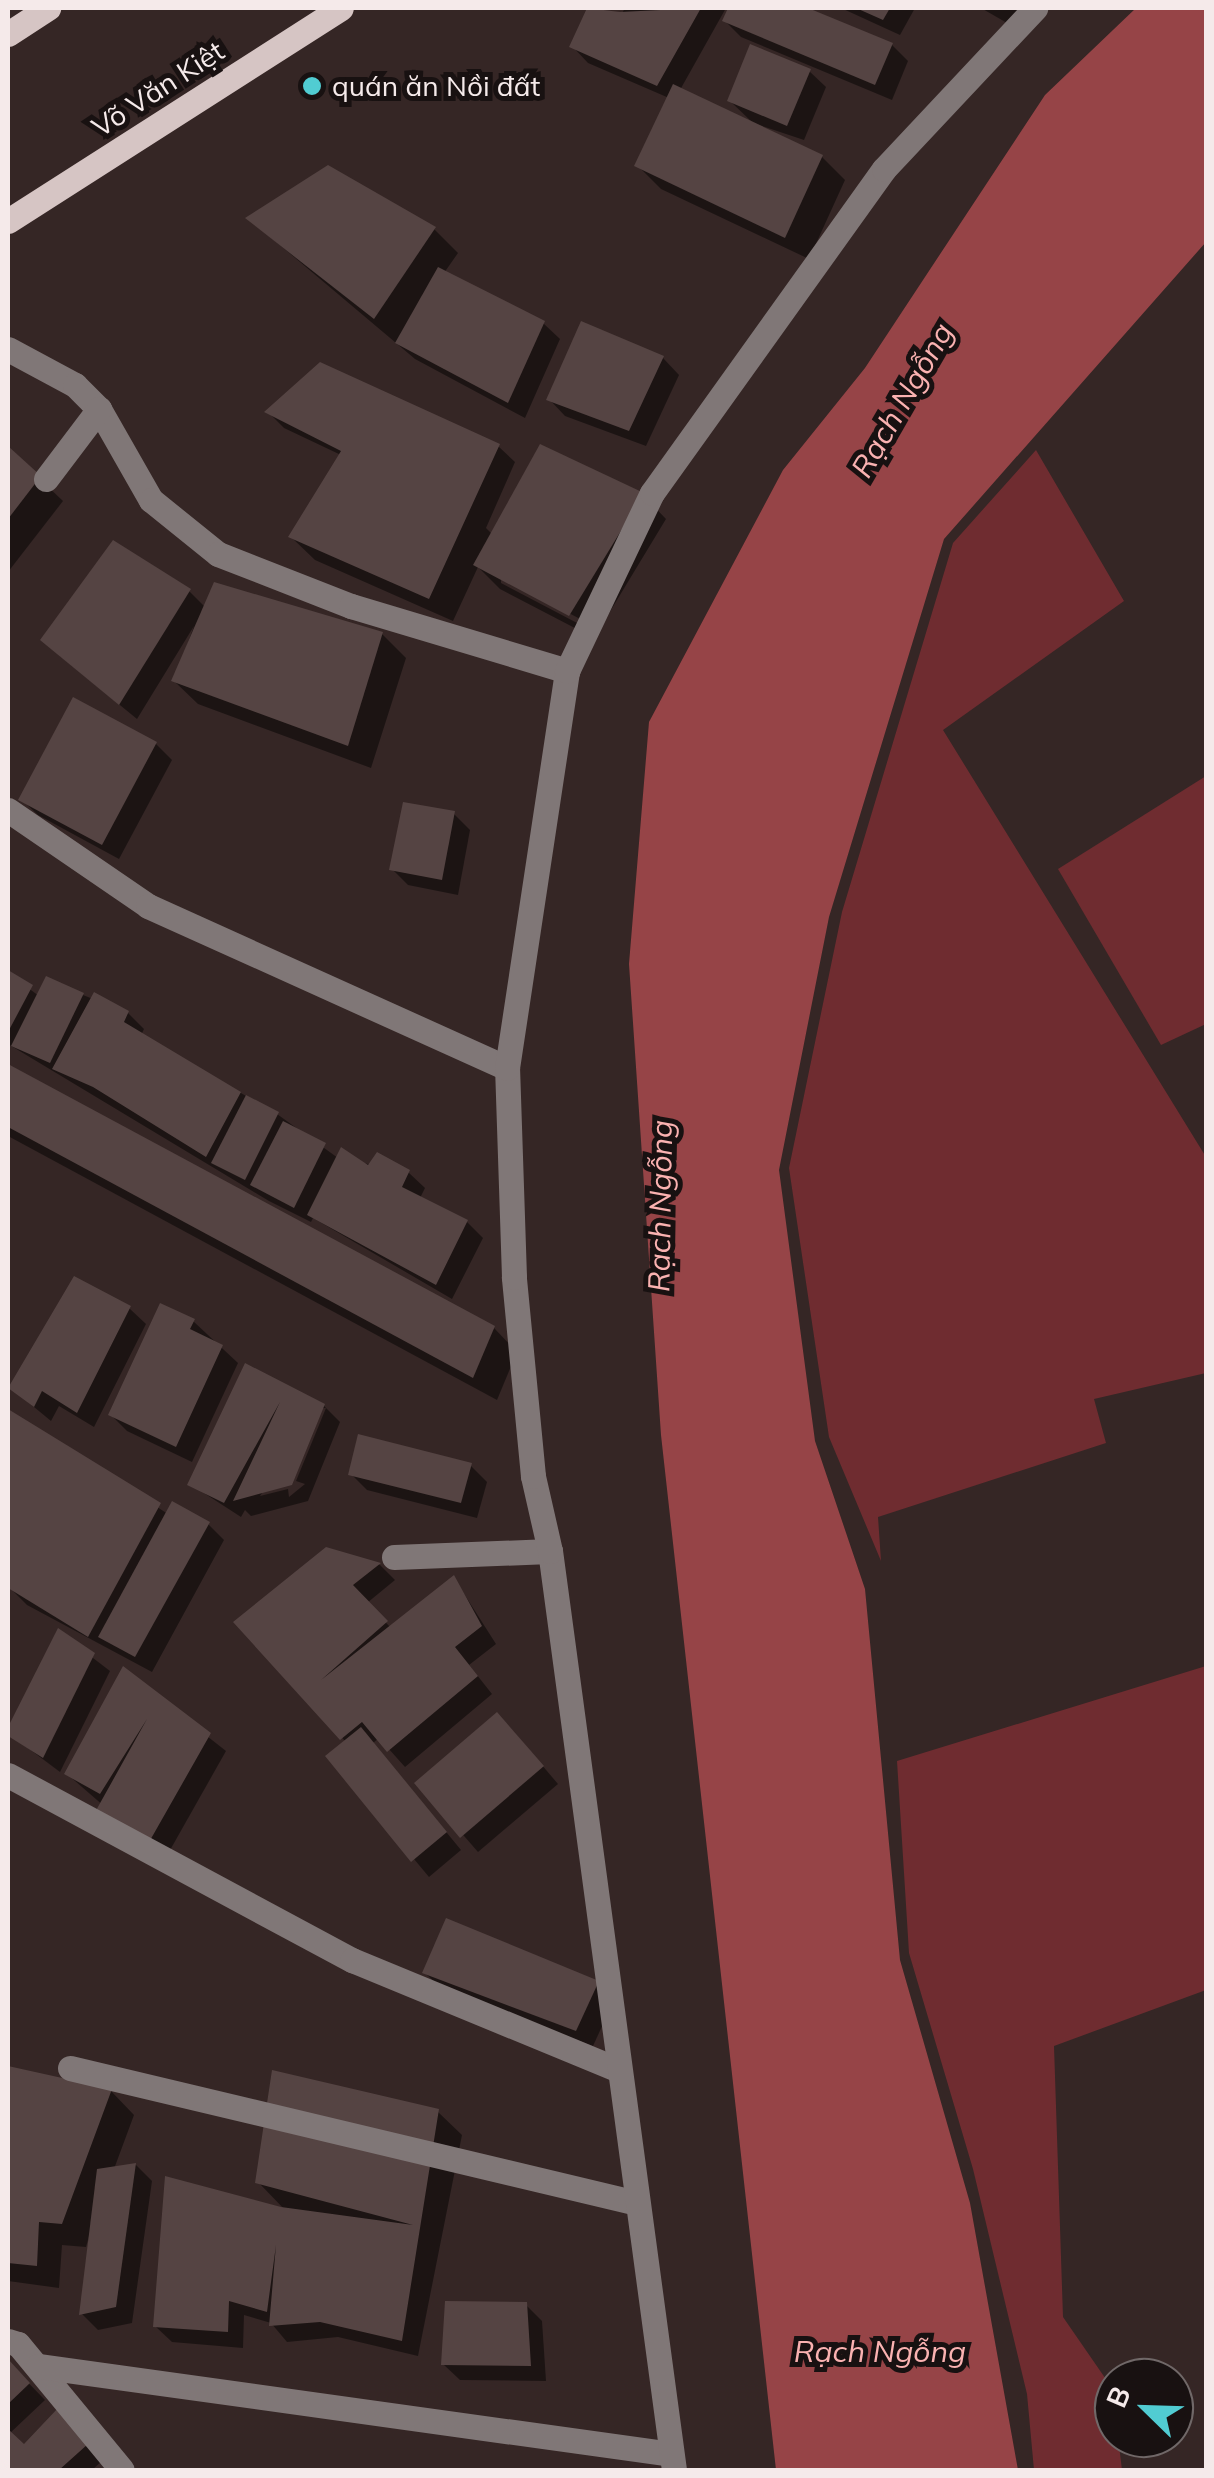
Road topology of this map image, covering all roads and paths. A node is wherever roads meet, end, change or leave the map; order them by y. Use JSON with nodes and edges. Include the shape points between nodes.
{"nodes":[{"id":1,"x":48,"y":8,"type":"edge"},
{"id":2,"x":341,"y":8,"type":"edge"},
{"id":3,"x":1034,"y":8,"type":"edge"},
{"id":4,"x":8,"y":34,"type":"edge"},
{"id":5,"x":8,"y":222,"type":"edge"},
{"id":6,"x":8,"y":350,"type":"edge"},
{"id":7,"x":99,"y":408,"type":"junction"},
{"id":8,"x":46,"y":479,"type":"dead end"},
{"id":9,"x":568,"y":672,"type":"junction"},
{"id":10,"x":8,"y":810,"type":"edge"},
{"id":11,"x":507,"y":1068,"type":"junction"},
{"id":12,"x":550,"y":1552,"type":"junction"},
{"id":13,"x":394,"y":1557,"type":"dead end"},
{"id":14,"x":8,"y":1776,"type":"edge"},
{"id":15,"x":70,"y":2068,"type":"dead end"},
{"id":16,"x":616,"y":2069,"type":"junction"},
{"id":17,"x":633,"y":2202,"type":"junction"},
{"id":18,"x":8,"y":2341,"type":"edge"},
{"id":19,"x":38,"y":2366,"type":"junction"},
{"id":20,"x":673,"y":2462,"type":"edge"},
{"id":21,"x":122,"y":2470,"type":"edge"}],
"edges":[{"from":1,"to":4,"type":"main road"},
{"from":2,"to":5,"type":"main road","name":"Võ Văn Kiệt"},
{"from":3,"to":9,"type":"street","via":[[884,169],[773,318],[652,493]]},
{"from":6,"to":7,"type":"street","via":[[50,368]]},
{"from":7,"to":8,"type":"street"},
{"from":7,"to":9,"type":"street","via":[[152,500],[218,554],[351,606]]},
{"from":9,"to":11,"type":"street"},
{"from":10,"to":11,"type":"street","via":[[148,906]]},
{"from":11,"to":12,"type":"street","via":[[532,1476]]},
{"from":12,"to":13,"type":"street"},
{"from":12,"to":16,"type":"street"},
{"from":14,"to":16,"type":"street","via":[[352,1960]]},
{"from":15,"to":17,"type":"street"},
{"from":16,"to":17,"type":"street"},
{"from":17,"to":20,"type":"street"},
{"from":18,"to":19,"type":"street"},
{"from":19,"to":20,"type":"street"},
{"from":19,"to":21,"type":"street"}]}
